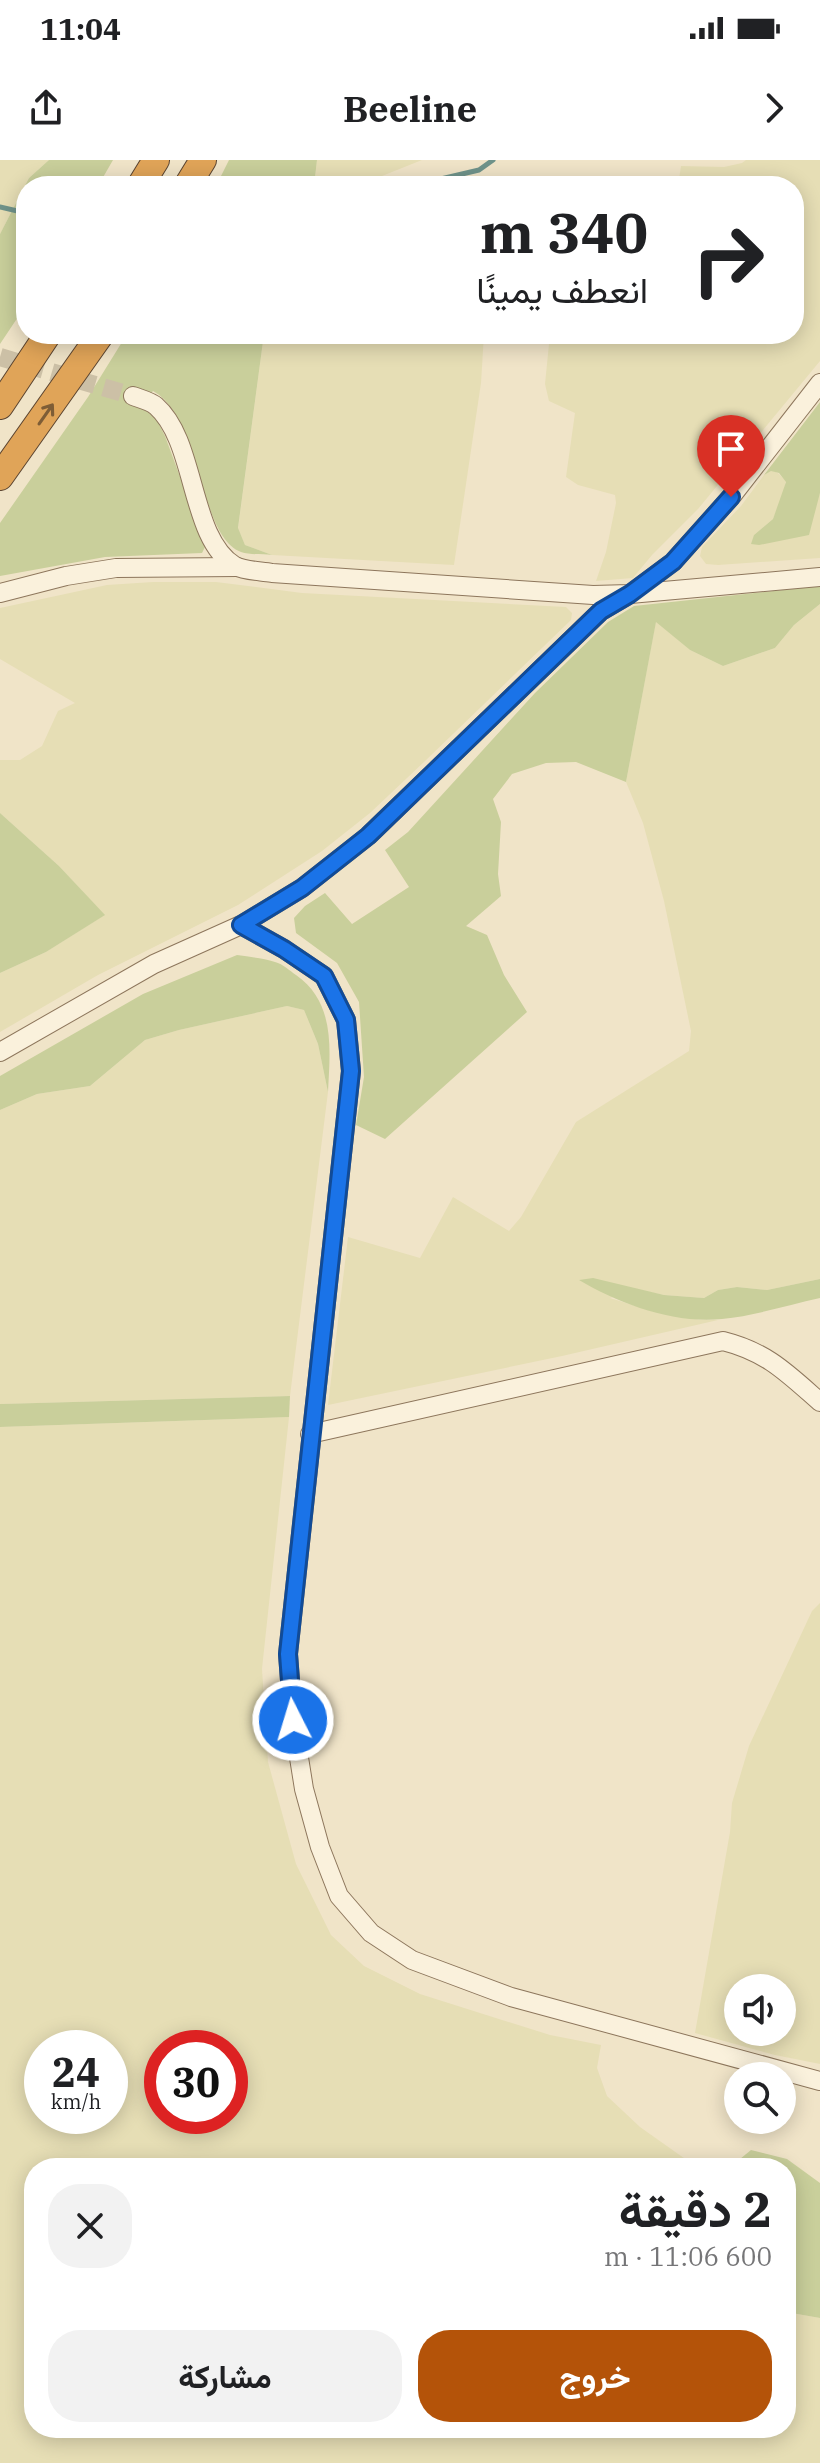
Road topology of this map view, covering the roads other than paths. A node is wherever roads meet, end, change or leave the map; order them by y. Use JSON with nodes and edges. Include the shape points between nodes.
{"nodes":[{"id":1,"x":41,"y":344,"type":"edge"},
{"id":2,"x":94,"y":344,"type":"edge"},
{"id":3,"x":820,"y":383,"type":"edge"},
{"id":4,"x":133,"y":396,"type":"tunnel mouth"},
{"id":5,"x":0,"y":406,"type":"edge"},
{"id":6,"x":0,"y":477,"type":"edge"},
{"id":7,"x":237,"y":567,"type":"junction"},
{"id":8,"x":820,"y":577,"type":"edge"},
{"id":9,"x":0,"y":593,"type":"edge"},
{"id":10,"x":630,"y":594,"type":"junction"},
{"id":11,"x":241,"y":925,"type":"junction"},
{"id":12,"x":0,"y":1052,"type":"edge"},
{"id":13,"x":820,"y":1402,"type":"edge"},
{"id":14,"x":310,"y":1434,"type":"junction"},
{"id":15,"x":820,"y":2081,"type":"edge"}],
"edges":[{"from":1,"to":5,"type":"highway"},
{"from":6,"to":2,"type":"highway","one_way":true},
{"from":3,"to":10,"type":"street","via":[[673,562]]},
{"from":4,"to":7,"type":"street","via":[[153,404],[174,430],[207,526],[219,551]]},
{"from":7,"to":9,"type":"street","via":[[116,568]]},
{"from":7,"to":10,"type":"street"},
{"from":8,"to":10,"type":"street"},
{"from":10,"to":11,"type":"street","via":[[601,611],[368,836],[302,888]]},
{"from":11,"to":12,"type":"street","via":[[154,964]]},
{"from":11,"to":14,"type":"street","via":[[324,976],[346,1020],[351,1071]]},
{"from":13,"to":14,"type":"street","via":[[760,1354],[723,1341]]},
{"from":14,"to":15,"type":"street","via":[[288,1654],[304,1789],[339,1896],[371,1933],[412,1960],[511,1997]]}]}
